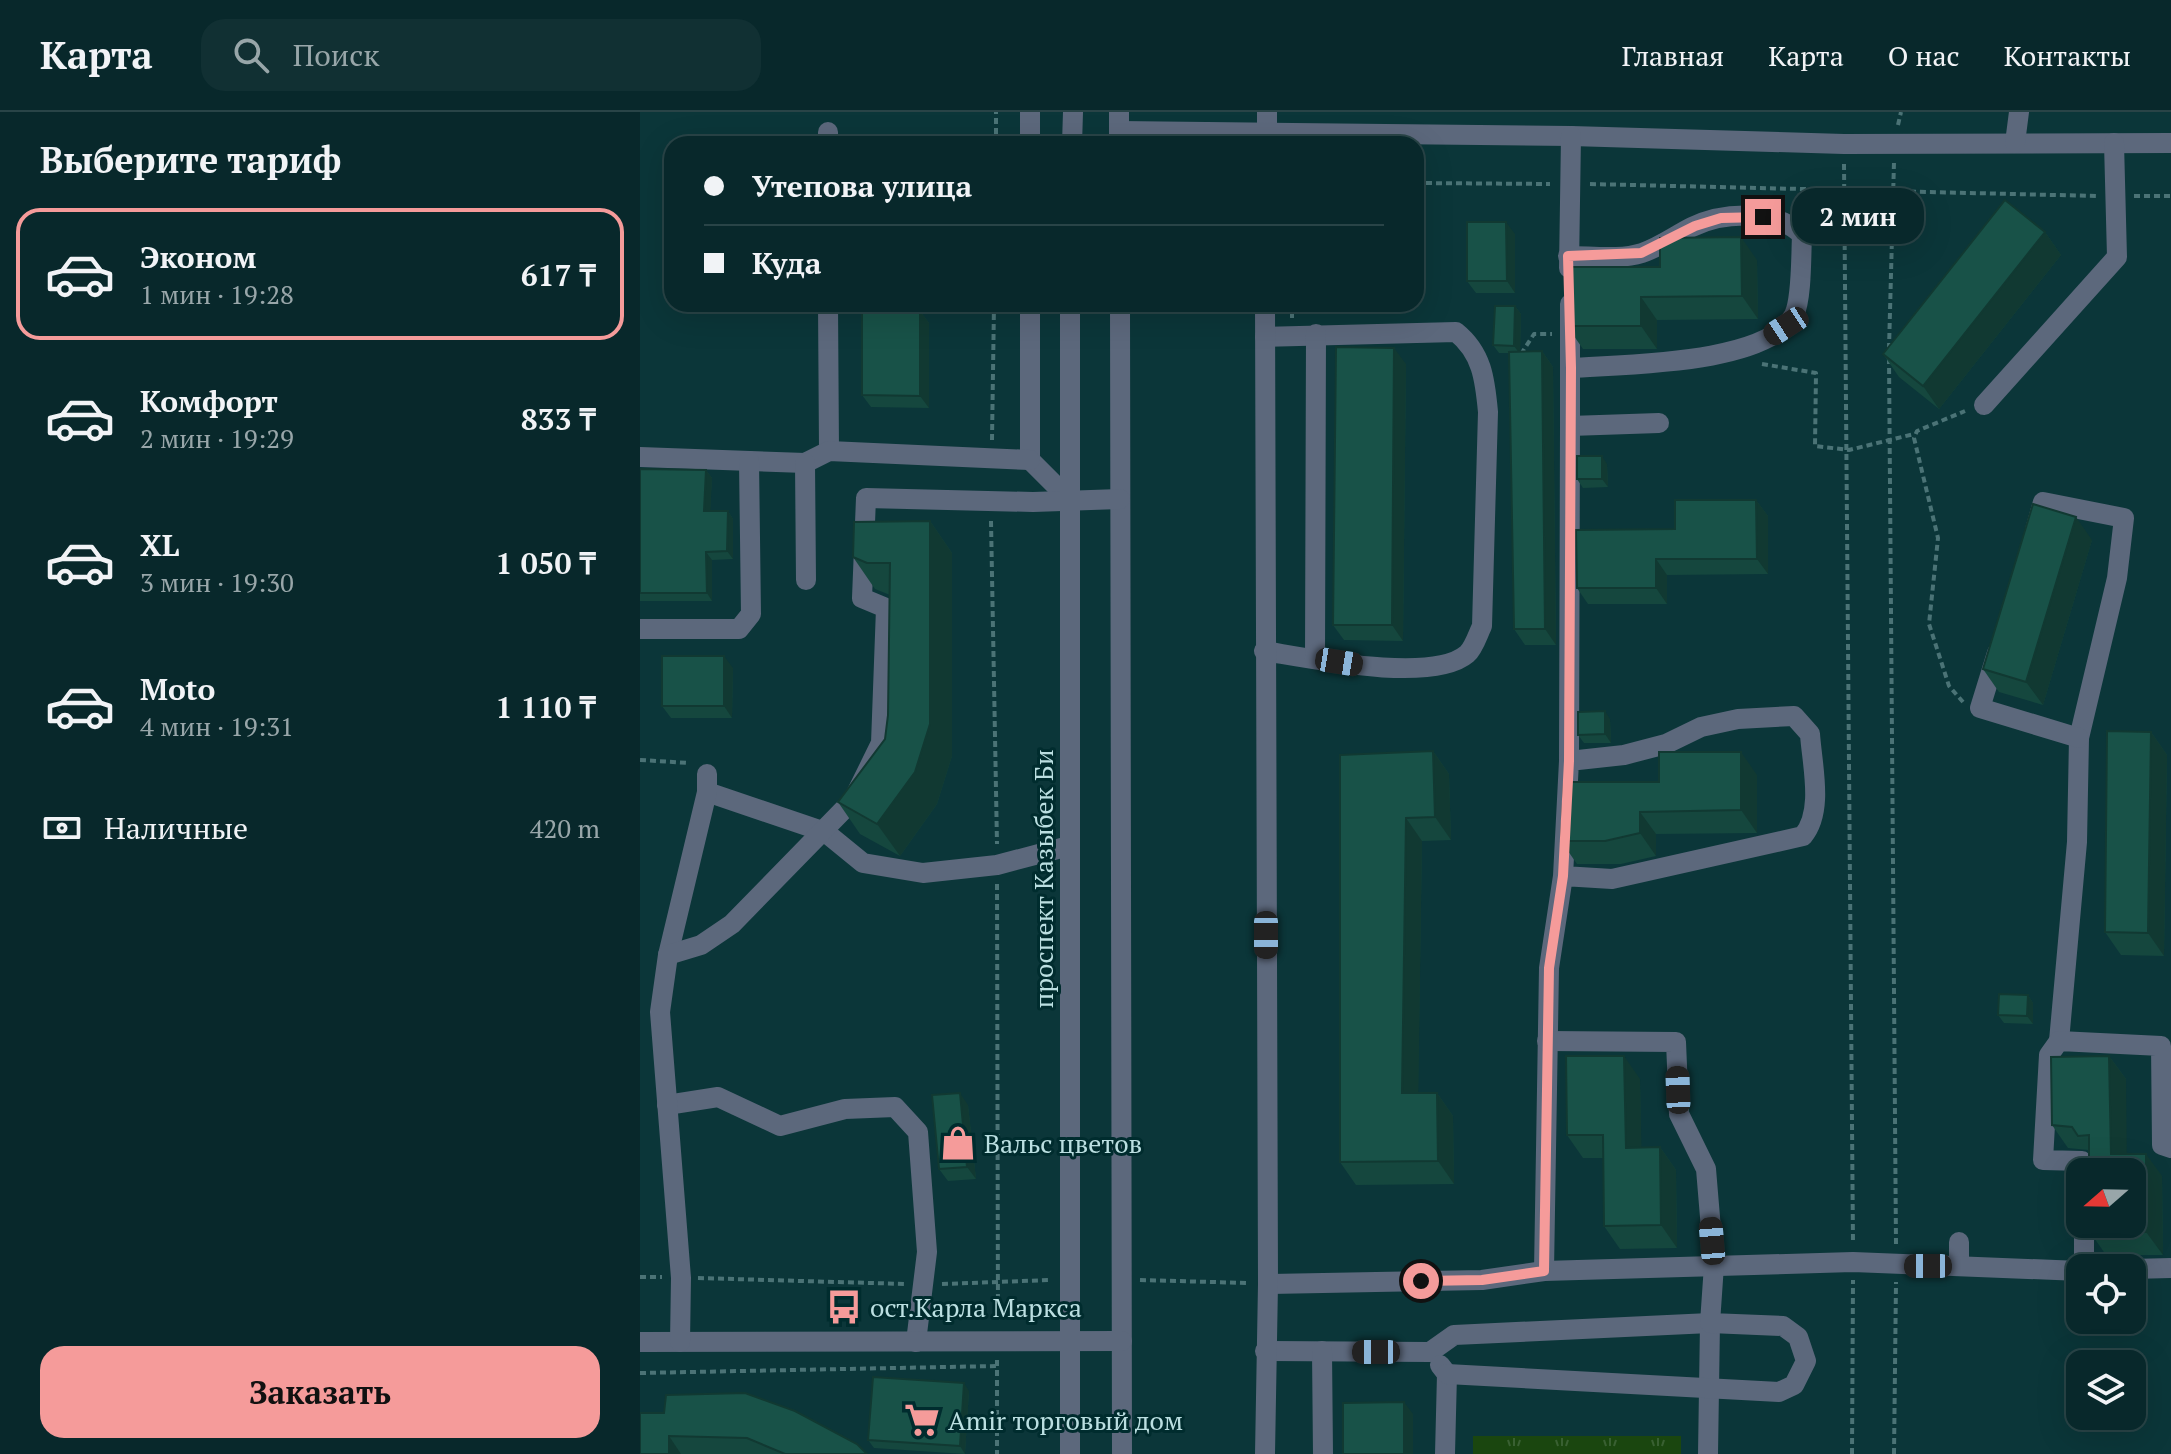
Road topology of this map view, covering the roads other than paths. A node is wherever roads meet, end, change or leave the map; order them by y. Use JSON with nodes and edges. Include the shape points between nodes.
{"nodes":[{"id":1,"x":1030,"y":112,"type":"edge"},
{"id":2,"x":1073,"y":112,"type":"edge"},
{"id":3,"x":1267,"y":112,"type":"edge"},
{"id":4,"x":2019,"y":112,"type":"edge"},
{"id":5,"x":1119,"y":129,"type":"edge"},
{"id":6,"x":1030,"y":136,"type":"edge"},
{"id":7,"x":1072,"y":136,"type":"edge"},
{"id":8,"x":1213,"y":136,"type":"edge"},
{"id":9,"x":1267,"y":136,"type":"edge"},
{"id":10,"x":1571,"y":136,"type":"junction"},
{"id":11,"x":1424,"y":138,"type":"edge"},
{"id":12,"x":2015,"y":143,"type":"junction"},
{"id":13,"x":2114,"y":143,"type":"junction"},
{"id":14,"x":2171,"y":143,"type":"edge"},
{"id":15,"x":1568,"y":256,"type":"junction"},
{"id":16,"x":828,"y":312,"type":"edge"},
{"id":17,"x":1030,"y":312,"type":"edge"},
{"id":18,"x":1070,"y":312,"type":"edge"},
{"id":19,"x":1120,"y":312,"type":"edge"},
{"id":20,"x":1265,"y":312,"type":"edge"},
{"id":21,"x":1316,"y":334,"type":"junction"},
{"id":22,"x":1265,"y":337,"type":"junction"},
{"id":23,"x":1571,"y":368,"type":"junction"},
{"id":24,"x":1984,"y":405,"type":"road end"},
{"id":25,"x":1659,"y":423,"type":"dead end"},
{"id":26,"x":1570,"y":426,"type":"junction"},
{"id":27,"x":829,"y":451,"type":"junction"},
{"id":28,"x":640,"y":457,"type":"edge"},
{"id":29,"x":1030,"y":460,"type":"junction"},
{"id":30,"x":749,"y":461,"type":"junction"},
{"id":31,"x":805,"y":463,"type":"junction"},
{"id":32,"x":1068,"y":498,"type":"junction"},
{"id":33,"x":1120,"y":499,"type":"junction"},
{"id":34,"x":2030,"y":546,"type":"edge"},
{"id":35,"x":806,"y":580,"type":"dead end"},
{"id":36,"x":640,"y":629,"type":"edge"},
{"id":37,"x":2003,"y":635,"type":"edge"},
{"id":38,"x":1264,"y":651,"type":"junction"},
{"id":39,"x":1315,"y":659,"type":"junction"},
{"id":40,"x":2079,"y":738,"type":"junction"},
{"id":41,"x":1569,"y":761,"type":"junction"},
{"id":42,"x":825,"y":832,"type":"junction"},
{"id":43,"x":1069,"y":846,"type":"junction"},
{"id":44,"x":1563,"y":876,"type":"junction"},
{"id":45,"x":668,"y":955,"type":"junction"},
{"id":46,"x":1547,"y":1041,"type":"junction"},
{"id":47,"x":2059,"y":1041,"type":"junction"},
{"id":48,"x":2166,"y":1044,"type":"edge"},
{"id":49,"x":667,"y":1105,"type":"junction"},
{"id":50,"x":2171,"y":1148,"type":"edge"},
{"id":51,"x":2066,"y":1161,"type":"edge"},
{"id":52,"x":1959,"y":1242,"type":"dead end"},
{"id":53,"x":1714,"y":1265,"type":"junction"},
{"id":54,"x":1959,"y":1265,"type":"junction"},
{"id":55,"x":2066,"y":1268,"type":"edge"},
{"id":56,"x":2171,"y":1268,"type":"edge"},
{"id":57,"x":2146,"y":1269,"type":"edge"},
{"id":58,"x":1544,"y":1271,"type":"junction"},
{"id":59,"x":1268,"y":1284,"type":"junction"},
{"id":60,"x":1710,"y":1323,"type":"junction"},
{"id":61,"x":1122,"y":1341,"type":"junction"},
{"id":62,"x":640,"y":1342,"type":"edge"},
{"id":63,"x":680,"y":1342,"type":"junction"},
{"id":64,"x":916,"y":1342,"type":"junction"},
{"id":65,"x":1070,"y":1342,"type":"junction"},
{"id":66,"x":1265,"y":1351,"type":"junction"},
{"id":67,"x":1322,"y":1351,"type":"junction"},
{"id":68,"x":1430,"y":1352,"type":"junction"},
{"id":69,"x":1447,"y":1374,"type":"junction"},
{"id":70,"x":1708,"y":1386,"type":"junction"},
{"id":71,"x":1070,"y":1454,"type":"edge"},
{"id":72,"x":1122,"y":1454,"type":"edge"},
{"id":73,"x":1265,"y":1454,"type":"edge"},
{"id":74,"x":1323,"y":1454,"type":"edge"},
{"id":75,"x":1445,"y":1454,"type":"edge"},
{"id":76,"x":1708,"y":1454,"type":"edge"}],
"edges":[{"from":1,"to":6,"type":"street"},
{"from":2,"to":7,"type":"street"},
{"from":3,"to":9,"type":"street"},
{"from":4,"to":12,"type":"street"},
{"from":5,"to":8,"type":"street"},
{"from":10,"to":11,"type":"street"},
{"from":10,"to":12,"type":"street"},
{"from":10,"to":15,"type":"street"},
{"from":12,"to":13,"type":"street"},
{"from":13,"to":14,"type":"street"},
{"from":13,"to":24,"type":"street","via":[[2117,257]]},
{"from":15,"to":23,"type":"street"},
{"from":15,"to":23,"type":"street","via":[[1641,253],[1721,218],[1763,217],[1791,223],[1802,235],[1796,312],[1764,341],[1707,358]]},
{"from":16,"to":27,"type":"street"},
{"from":17,"to":29,"type":"street"},
{"from":18,"to":32,"type":"street","name":"проспект Казыбек Би"},
{"from":19,"to":33,"type":"street"},
{"from":20,"to":22,"type":"street"},
{"from":21,"to":22,"type":"street"},
{"from":21,"to":39,"type":"street"},
{"from":21,"to":39,"type":"street","via":[[1456,332],[1476,353],[1488,412],[1482,626],[1467,654],[1432,668]]},
{"from":22,"to":38,"type":"street"},
{"from":23,"to":26,"type":"street"},
{"from":25,"to":26,"type":"street"},
{"from":26,"to":41,"type":"street"},
{"from":27,"to":29,"type":"street"},
{"from":27,"to":31,"type":"street"},
{"from":28,"to":30,"type":"street"},
{"from":29,"to":32,"type":"street"},
{"from":30,"to":31,"type":"street"},
{"from":30,"to":36,"type":"street","via":[[751,614],[739,629]]},
{"from":31,"to":35,"type":"street"},
{"from":32,"to":33,"type":"street"},
{"from":32,"to":42,"type":"street","via":[[866,498],[862,598],[886,608],[881,743],[853,800]]},
{"from":32,"to":43,"type":"street","name":"проспект Казыбек Би"},
{"from":33,"to":61,"type":"street"},
{"from":34,"to":40,"type":"street","via":[[2043,502],[2124,518],[2117,578]]},
{"from":37,"to":40,"type":"street","via":[[1980,708]]},
{"from":38,"to":39,"type":"street"},
{"from":38,"to":59,"type":"street"},
{"from":40,"to":47,"type":"street","via":[[2076,857]]},
{"from":41,"to":44,"type":"street"},
{"from":41,"to":44,"type":"street","via":[[1624,755],[1738,719],[1794,716],[1810,734],[1814,812],[1812,826],[1803,836],[1612,879]]},
{"from":42,"to":43,"type":"street","via":[[863,863],[923,873],[997,865]]},
{"from":42,"to":45,"type":"street","via":[[732,924],[701,945]]},
{"from":42,"to":45,"type":"street","via":[[707,783]]},
{"from":43,"to":65,"type":"street","name":"проспект Казыбек Би"},
{"from":44,"to":46,"type":"street","via":[[1549,968]]},
{"from":45,"to":49,"type":"street","via":[[660,1012]]},
{"from":46,"to":53,"type":"street","via":[[1676,1042],[1679,1114],[1706,1169]]},
{"from":46,"to":58,"type":"street"},
{"from":47,"to":48,"type":"street"},
{"from":47,"to":51,"type":"street","via":[[2049,1055],[2043,1160]]},
{"from":48,"to":50,"type":"street","via":[[2162,1145]]},
{"from":49,"to":63,"type":"street","via":[[681,1278]]},
{"from":49,"to":64,"type":"street","via":[[718,1097],[780,1126],[845,1109],[895,1107],[918,1132],[927,1252]]},
{"from":52,"to":54,"type":"street"},
{"from":53,"to":54,"type":"street"},
{"from":53,"to":58,"type":"street"},
{"from":53,"to":60,"type":"street"},
{"from":54,"to":55,"type":"street"},
{"from":56,"to":57,"type":"street"},
{"from":58,"to":59,"type":"street","via":[[1482,1280]]},
{"from":59,"to":66,"type":"street"},
{"from":60,"to":68,"type":"street","via":[[1454,1335]]},
{"from":60,"to":70,"type":"street"},
{"from":60,"to":70,"type":"street","via":[[1783,1326],[1798,1337],[1806,1361],[1794,1385],[1779,1392]]},
{"from":61,"to":65,"type":"street"},
{"from":61,"to":72,"type":"street"},
{"from":62,"to":63,"type":"street"},
{"from":63,"to":64,"type":"street"},
{"from":64,"to":65,"type":"street"},
{"from":65,"to":71,"type":"street","name":"проспект Казыбек Би"},
{"from":66,"to":67,"type":"street"},
{"from":66,"to":73,"type":"street"},
{"from":67,"to":68,"type":"street"},
{"from":67,"to":74,"type":"street"},
{"from":68,"to":69,"type":"street"},
{"from":69,"to":70,"type":"street"},
{"from":69,"to":75,"type":"street"},
{"from":70,"to":76,"type":"street"}]}
